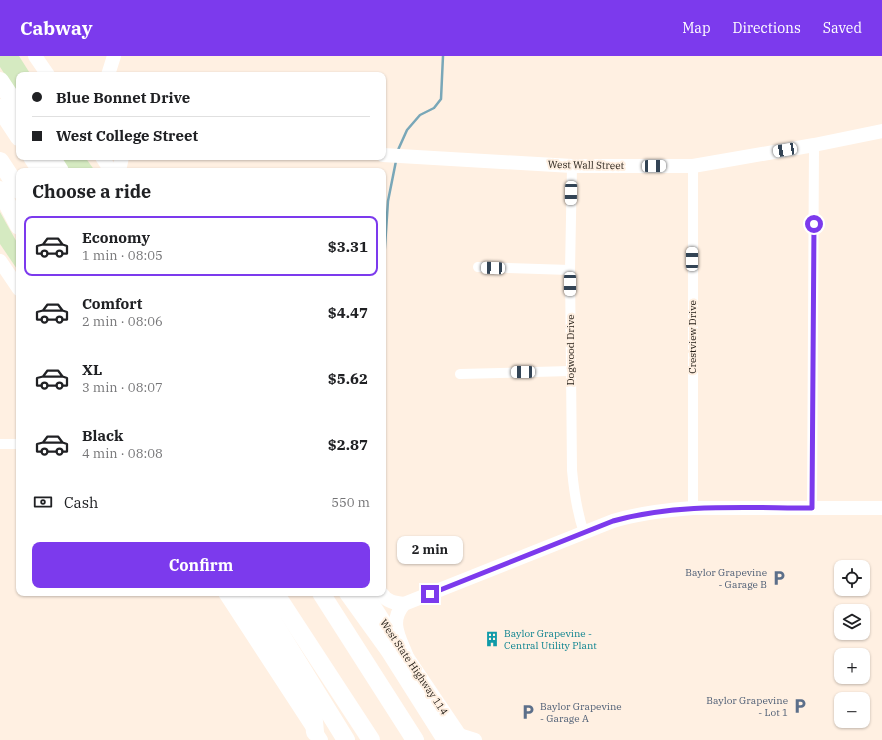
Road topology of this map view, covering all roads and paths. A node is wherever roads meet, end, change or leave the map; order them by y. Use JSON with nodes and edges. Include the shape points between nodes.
{"nodes":[{"id":1,"x":35,"y":56,"type":"edge"},
{"id":2,"x":105,"y":56,"type":"edge"},
{"id":3,"x":114,"y":56,"type":"edge"},
{"id":4,"x":46,"y":72,"type":"edge"},
{"id":5,"x":107,"y":72,"type":"edge"},
{"id":6,"x":108,"y":72,"type":"edge"},
{"id":7,"x":0,"y":81,"type":"edge"},
{"id":8,"x":16,"y":105,"type":"edge"},
{"id":9,"x":0,"y":108,"type":"edge"},
{"id":10,"x":882,"y":131,"type":"edge"},
{"id":11,"x":16,"y":132,"type":"edge"},
{"id":12,"x":814,"y":145,"type":"junction"},
{"id":13,"x":386,"y":155,"type":"edge"},
{"id":14,"x":0,"y":161,"type":"edge"},
{"id":15,"x":572,"y":166,"type":"junction"},
{"id":16,"x":693,"y":166,"type":"junction"},
{"id":17,"x":16,"y":185,"type":"edge"},
{"id":18,"x":0,"y":190,"type":"edge"},
{"id":19,"x":16,"y":220,"type":"edge"},
{"id":20,"x":0,"y":261,"type":"edge"},
{"id":21,"x":478,"y":267,"type":"dead end"},
{"id":22,"x":570,"y":270,"type":"junction"},
{"id":23,"x":16,"y":285,"type":"edge"},
{"id":24,"x":570,"y":371,"type":"junction"},
{"id":25,"x":460,"y":374,"type":"dead end"},
{"id":26,"x":0,"y":444,"type":"edge"},
{"id":27,"x":16,"y":444,"type":"edge"},
{"id":28,"x":693,"y":508,"type":"junction"},
{"id":29,"x":812,"y":508,"type":"junction"},
{"id":30,"x":882,"y":508,"type":"edge"},
{"id":31,"x":584,"y":533,"type":"junction"},
{"id":32,"x":227,"y":596,"type":"edge"},
{"id":33,"x":239,"y":596,"type":"edge"},
{"id":34,"x":260,"y":596,"type":"edge"},
{"id":35,"x":277,"y":596,"type":"edge"},
{"id":36,"x":323,"y":596,"type":"edge"},
{"id":37,"x":350,"y":596,"type":"edge"},
{"id":38,"x":368,"y":596,"type":"edge"},
{"id":39,"x":384,"y":596,"type":"edge"},
{"id":40,"x":404,"y":604,"type":"junction"},
{"id":41,"x":407,"y":658,"type":"junction"},
{"id":42,"x":318,"y":736,"type":"edge"},
{"id":43,"x":456,"y":738,"type":"edge"},
{"id":44,"x":346,"y":740,"type":"edge"},
{"id":45,"x":371,"y":740,"type":"edge"},
{"id":46,"x":416,"y":740,"type":"edge"},
{"id":47,"x":475,"y":740,"type":"edge"}],
"edges":[{"from":1,"to":4,"type":"street"},
{"from":2,"to":5,"type":"street"},
{"from":3,"to":6,"type":"street"},
{"from":7,"to":8,"type":"highway"},
{"from":9,"to":11,"type":"highway"},
{"from":10,"to":12,"type":"street","name":"West Wall Street"},
{"from":12,"to":16,"type":"street","name":"West Wall Street"},
{"from":12,"to":29,"type":"street"},
{"from":13,"to":15,"type":"street","name":"West Wall Street"},
{"from":14,"to":17,"type":"highway"},
{"from":15,"to":16,"type":"street","name":"West Wall Street"},
{"from":15,"to":22,"type":"street","name":"Dogwood Drive"},
{"from":16,"to":28,"type":"street","name":"Crestview Drive"},
{"from":18,"to":19,"type":"highway"},
{"from":20,"to":23,"type":"street"},
{"from":21,"to":22,"type":"street"},
{"from":22,"to":24,"type":"street","name":"Dogwood Drive"},
{"from":24,"to":25,"type":"street"},
{"from":24,"to":31,"type":"street","name":"Dogwood Drive","via":[[572,470],[578,515]]},
{"from":26,"to":27,"type":"street"},
{"from":28,"to":29,"type":"street"},
{"from":28,"to":31,"type":"street","via":[[632,515]]},
{"from":29,"to":30,"type":"street"},
{"from":31,"to":40,"type":"street"},
{"from":32,"to":42,"type":"street"},
{"from":33,"to":42,"type":"highway","via":[[313,710]]},
{"from":34,"to":44,"type":"highway"},
{"from":35,"to":45,"type":"highway"},
{"from":36,"to":46,"type":"highway"},
{"from":37,"to":43,"type":"highway"},
{"from":38,"to":41,"type":"street","name":"West State Highway 114"},
{"from":39,"to":40,"type":"street","via":[[394,603]]},
{"from":40,"to":41,"type":"street","via":[[398,611],[395,625]]},
{"from":41,"to":43,"type":"street","name":"West State Highway 114"},
{"from":43,"to":47,"type":"street"}]}
